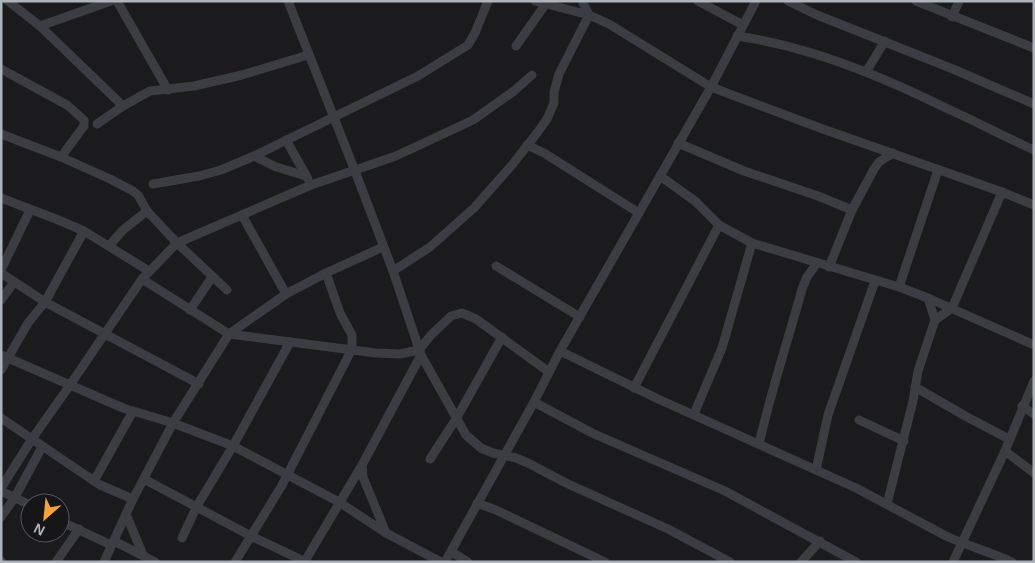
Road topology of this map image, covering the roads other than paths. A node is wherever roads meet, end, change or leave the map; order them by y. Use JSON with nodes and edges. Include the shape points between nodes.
{"nodes":[{"id":1,"x":8,"y":1,"type":"edge"},
{"id":2,"x":111,"y":1,"type":"edge"},
{"id":3,"x":117,"y":1,"type":"edge"},
{"id":4,"x":288,"y":1,"type":"edge"},
{"id":5,"x":488,"y":1,"type":"edge"},
{"id":6,"x":535,"y":1,"type":"edge"},
{"id":7,"x":582,"y":1,"type":"edge"},
{"id":8,"x":698,"y":1,"type":"edge"},
{"id":9,"x":756,"y":1,"type":"edge"},
{"id":10,"x":788,"y":1,"type":"edge"},
{"id":11,"x":916,"y":1,"type":"edge"},
{"id":12,"x":959,"y":1,"type":"edge"},
{"id":13,"x":545,"y":4,"type":"junction"},
{"id":14,"x":589,"y":15,"type":"junction"},
{"id":15,"x":952,"y":17,"type":"junction"},
{"id":16,"x":743,"y":25,"type":"junction"},
{"id":17,"x":40,"y":26,"type":"junction"},
{"id":18,"x":737,"y":36,"type":"junction"},
{"id":19,"x":885,"y":40,"type":"junction"},
{"id":20,"x":516,"y":46,"type":"dead end"},
{"id":21,"x":1034,"y":48,"type":"edge"},
{"id":22,"x":308,"y":55,"type":"junction"},
{"id":23,"x":1,"y":69,"type":"edge"},
{"id":24,"x":866,"y":72,"type":"junction"},
{"id":25,"x":532,"y":75,"type":"dead end"},
{"id":26,"x":711,"y":87,"type":"junction"},
{"id":27,"x":168,"y":90,"type":"junction"},
{"id":28,"x":1034,"y":104,"type":"edge"},
{"id":29,"x":123,"y":106,"type":"junction"},
{"id":30,"x":334,"y":116,"type":"junction"},
{"id":31,"x":97,"y":124,"type":"dead end"},
{"id":32,"x":1,"y":134,"type":"edge"},
{"id":33,"x":286,"y":140,"type":"junction"},
{"id":34,"x":678,"y":143,"type":"junction"},
{"id":35,"x":527,"y":145,"type":"junction"},
{"id":36,"x":1034,"y":150,"type":"edge"},
{"id":37,"x":893,"y":153,"type":"junction"},
{"id":38,"x":254,"y":156,"type":"junction"},
{"id":39,"x":61,"y":157,"type":"junction"},
{"id":40,"x":938,"y":170,"type":"junction"},
{"id":41,"x":356,"y":171,"type":"junction"},
{"id":42,"x":660,"y":176,"type":"junction"},
{"id":43,"x":308,"y":181,"type":"junction"},
{"id":44,"x":153,"y":184,"type":"dead end"},
{"id":45,"x":1002,"y":192,"type":"junction"},
{"id":46,"x":1,"y":198,"type":"edge"},
{"id":47,"x":1034,"y":205,"type":"edge"},
{"id":48,"x":30,"y":210,"type":"junction"},
{"id":49,"x":852,"y":210,"type":"junction"},
{"id":50,"x":147,"y":211,"type":"junction"},
{"id":51,"x":639,"y":213,"type":"junction"},
{"id":52,"x":242,"y":215,"type":"junction"},
{"id":53,"x":719,"y":225,"type":"junction"},
{"id":54,"x":84,"y":231,"type":"junction"},
{"id":55,"x":177,"y":243,"type":"junction"},
{"id":56,"x":752,"y":243,"type":"junction"},
{"id":57,"x":109,"y":246,"type":"junction"},
{"id":58,"x":383,"y":247,"type":"junction"},
{"id":59,"x":817,"y":264,"type":"junction"},
{"id":60,"x":496,"y":266,"type":"dead end"},
{"id":61,"x":829,"y":267,"type":"junction"},
{"id":62,"x":1,"y":271,"type":"edge"},
{"id":63,"x":149,"y":271,"type":"junction"},
{"id":64,"x":393,"y":271,"type":"junction"},
{"id":65,"x":326,"y":273,"type":"junction"},
{"id":66,"x":212,"y":276,"type":"junction"},
{"id":67,"x":142,"y":279,"type":"junction"},
{"id":68,"x":875,"y":281,"type":"junction"},
{"id":69,"x":14,"y":282,"type":"junction"},
{"id":70,"x":899,"y":288,"type":"junction"},
{"id":71,"x":226,"y":290,"type":"dead end"},
{"id":72,"x":286,"y":294,"type":"junction"},
{"id":73,"x":928,"y":298,"type":"junction"},
{"id":74,"x":1,"y":300,"type":"edge"},
{"id":75,"x":44,"y":302,"type":"junction"},
{"id":76,"x":952,"y":308,"type":"junction"},
{"id":77,"x":190,"y":310,"type":"junction"},
{"id":78,"x":580,"y":317,"type":"junction"},
{"id":79,"x":935,"y":320,"type":"junction"},
{"id":80,"x":104,"y":332,"type":"junction"},
{"id":81,"x":229,"y":334,"type":"junction"},
{"id":82,"x":502,"y":337,"type":"junction"},
{"id":83,"x":290,"y":342,"type":"junction"},
{"id":84,"x":1034,"y":344,"type":"edge"},
{"id":85,"x":352,"y":349,"type":"junction"},
{"id":86,"x":560,"y":351,"type":"junction"},
{"id":87,"x":420,"y":352,"type":"junction"},
{"id":88,"x":3,"y":363,"type":"edge"},
{"id":89,"x":549,"y":372,"type":"junction"},
{"id":90,"x":1034,"y":381,"type":"edge"},
{"id":91,"x":199,"y":384,"type":"junction"},
{"id":92,"x":70,"y":385,"type":"junction"},
{"id":93,"x":915,"y":387,"type":"junction"},
{"id":94,"x":634,"y":388,"type":"junction"},
{"id":95,"x":534,"y":402,"type":"junction"},
{"id":96,"x":1022,"y":406,"type":"junction"},
{"id":97,"x":133,"y":411,"type":"junction"},
{"id":98,"x":694,"y":414,"type":"junction"},
{"id":99,"x":1034,"y":414,"type":"edge"},
{"id":100,"x":1,"y":418,"type":"edge"},
{"id":101,"x":456,"y":419,"type":"junction"},
{"id":102,"x":859,"y":420,"type":"dead end"},
{"id":103,"x":173,"y":423,"type":"junction"},
{"id":104,"x":32,"y":439,"type":"junction"},
{"id":105,"x":1009,"y":439,"type":"junction"},
{"id":106,"x":904,"y":441,"type":"junction"},
{"id":107,"x":759,"y":444,"type":"junction"},
{"id":108,"x":233,"y":446,"type":"junction"},
{"id":109,"x":42,"y":447,"type":"junction"},
{"id":110,"x":1005,"y":451,"type":"junction"},
{"id":111,"x":504,"y":456,"type":"junction"},
{"id":112,"x":430,"y":458,"type":"dead end"},
{"id":113,"x":362,"y":465,"type":"junction"},
{"id":114,"x":816,"y":470,"type":"junction"},
{"id":115,"x":1034,"y":472,"type":"edge"},
{"id":116,"x":287,"y":476,"type":"junction"},
{"id":117,"x":94,"y":480,"type":"junction"},
{"id":118,"x":144,"y":480,"type":"junction"},
{"id":119,"x":1,"y":489,"type":"edge"},
{"id":120,"x":15,"y":497,"type":"junction"},
{"id":121,"x":133,"y":499,"type":"junction"},
{"id":122,"x":20,"y":500,"type":"edge"},
{"id":123,"x":339,"y":502,"type":"junction"},
{"id":124,"x":478,"y":503,"type":"junction"},
{"id":125,"x":887,"y":504,"type":"junction"},
{"id":126,"x":197,"y":506,"type":"junction"},
{"id":127,"x":126,"y":514,"type":"junction"},
{"id":128,"x":1,"y":517,"type":"edge"},
{"id":129,"x":70,"y":525,"type":"edge"},
{"id":130,"x":79,"y":529,"type":"junction"},
{"id":131,"x":386,"y":533,"type":"junction"},
{"id":132,"x":251,"y":536,"type":"junction"},
{"id":133,"x":182,"y":538,"type":"dead end"},
{"id":134,"x":820,"y":541,"type":"junction"},
{"id":135,"x":112,"y":543,"type":"junction"},
{"id":136,"x":961,"y":543,"type":"junction"},
{"id":137,"x":452,"y":552,"type":"junction"},
{"id":138,"x":143,"y":555,"type":"junction"},
{"id":139,"x":306,"y":561,"type":"edge"},
{"id":140,"x":56,"y":562,"type":"edge"},
{"id":141,"x":104,"y":562,"type":"edge"},
{"id":142,"x":155,"y":562,"type":"edge"},
{"id":143,"x":234,"y":562,"type":"edge"},
{"id":144,"x":441,"y":562,"type":"edge"},
{"id":145,"x":446,"y":562,"type":"edge"},
{"id":146,"x":468,"y":562,"type":"edge"},
{"id":147,"x":605,"y":562,"type":"edge"},
{"id":148,"x":730,"y":562,"type":"edge"},
{"id":149,"x":801,"y":562,"type":"edge"},
{"id":150,"x":856,"y":562,"type":"edge"},
{"id":151,"x":953,"y":562,"type":"edge"},
{"id":152,"x":1012,"y":562,"type":"edge"}],
"edges":[{"from":1,"to":17,"type":"street"},
{"from":2,"to":17,"type":"street"},
{"from":3,"to":27,"type":"street"},
{"from":4,"to":22,"type":"street"},
{"from":5,"to":30,"type":"street","via":[[471,41],[462,50],[410,80]]},
{"from":6,"to":13,"type":"street"},
{"from":7,"to":14,"type":"street"},
{"from":8,"to":16,"type":"street"},
{"from":9,"to":16,"type":"street"},
{"from":10,"to":19,"type":"street"},
{"from":11,"to":15,"type":"street"},
{"from":12,"to":15,"type":"street"},
{"from":13,"to":14,"type":"street"},
{"from":13,"to":20,"type":"street"},
{"from":14,"to":26,"type":"street"},
{"from":14,"to":35,"type":"street","via":[[559,74],[554,103],[547,119]]},
{"from":15,"to":21,"type":"street"},
{"from":16,"to":18,"type":"street"},
{"from":17,"to":29,"type":"street"},
{"from":18,"to":24,"type":"street","via":[[808,51]]},
{"from":18,"to":26,"type":"street"},
{"from":19,"to":24,"type":"street"},
{"from":19,"to":28,"type":"street"},
{"from":22,"to":27,"type":"street","via":[[242,75]]},
{"from":22,"to":30,"type":"street"},
{"from":23,"to":39,"type":"street","via":[[67,105],[84,120],[84,126]]},
{"from":24,"to":36,"type":"street"},
{"from":25,"to":41,"type":"street","via":[[473,120]]},
{"from":26,"to":34,"type":"street"},
{"from":26,"to":37,"type":"street"},
{"from":27,"to":29,"type":"street","via":[[145,92]]},
{"from":29,"to":31,"type":"street"},
{"from":30,"to":33,"type":"street"},
{"from":30,"to":41,"type":"street"},
{"from":32,"to":39,"type":"street"},
{"from":33,"to":38,"type":"street"},
{"from":33,"to":43,"type":"street"},
{"from":34,"to":42,"type":"street"},
{"from":34,"to":49,"type":"street"},
{"from":35,"to":51,"type":"street"},
{"from":35,"to":64,"type":"street","via":[[469,213],[430,247]]},
{"from":37,"to":40,"type":"street"},
{"from":37,"to":49,"type":"street","via":[[879,162]]},
{"from":38,"to":43,"type":"street"},
{"from":38,"to":44,"type":"street","via":[[200,176]]},
{"from":39,"to":50,"type":"street","via":[[133,191]]},
{"from":40,"to":45,"type":"street"},
{"from":40,"to":70,"type":"street"},
{"from":41,"to":43,"type":"street"},
{"from":41,"to":58,"type":"street"},
{"from":42,"to":51,"type":"street"},
{"from":42,"to":53,"type":"street","via":[[695,201]]},
{"from":43,"to":52,"type":"street"},
{"from":45,"to":47,"type":"street"},
{"from":45,"to":76,"type":"street"},
{"from":46,"to":48,"type":"street"},
{"from":48,"to":54,"type":"street"},
{"from":48,"to":62,"type":"street"},
{"from":49,"to":61,"type":"street"},
{"from":50,"to":55,"type":"street"},
{"from":50,"to":57,"type":"street"},
{"from":51,"to":78,"type":"street"},
{"from":52,"to":55,"type":"street"},
{"from":52,"to":72,"type":"street"},
{"from":53,"to":56,"type":"street"},
{"from":53,"to":94,"type":"street"},
{"from":54,"to":57,"type":"street"},
{"from":54,"to":75,"type":"street"},
{"from":55,"to":63,"type":"street"},
{"from":55,"to":66,"type":"street"},
{"from":56,"to":59,"type":"street"},
{"from":56,"to":98,"type":"street","via":[[722,348]]},
{"from":57,"to":63,"type":"street"},
{"from":58,"to":64,"type":"street"},
{"from":58,"to":65,"type":"street"},
{"from":59,"to":61,"type":"street"},
{"from":59,"to":107,"type":"street","via":[[802,289]]},
{"from":60,"to":78,"type":"street"},
{"from":61,"to":68,"type":"street"},
{"from":62,"to":69,"type":"street"},
{"from":63,"to":67,"type":"street"},
{"from":64,"to":87,"type":"street"},
{"from":65,"to":72,"type":"street"},
{"from":65,"to":85,"type":"street","via":[[340,313],[352,335]]},
{"from":66,"to":71,"type":"street"},
{"from":66,"to":77,"type":"street"},
{"from":67,"to":77,"type":"street"},
{"from":67,"to":80,"type":"street"},
{"from":68,"to":70,"type":"street"},
{"from":68,"to":114,"type":"street","via":[[828,415]]},
{"from":69,"to":74,"type":"street"},
{"from":69,"to":75,"type":"street"},
{"from":70,"to":73,"type":"street"},
{"from":72,"to":81,"type":"street"},
{"from":73,"to":76,"type":"street"},
{"from":73,"to":79,"type":"street"},
{"from":75,"to":80,"type":"street"},
{"from":75,"to":88,"type":"street"},
{"from":76,"to":79,"type":"street"},
{"from":76,"to":84,"type":"street"},
{"from":77,"to":81,"type":"street"},
{"from":78,"to":86,"type":"street"},
{"from":79,"to":93,"type":"street"},
{"from":80,"to":91,"type":"street"},
{"from":80,"to":92,"type":"street"},
{"from":81,"to":83,"type":"street"},
{"from":81,"to":91,"type":"street"},
{"from":82,"to":87,"type":"street","via":[[476,318],[462,313],[451,316],[431,335]]},
{"from":82,"to":89,"type":"street"},
{"from":82,"to":101,"type":"street"},
{"from":83,"to":85,"type":"street"},
{"from":83,"to":108,"type":"street"},
{"from":85,"to":87,"type":"street","via":[[393,354]]},
{"from":85,"to":116,"type":"street"},
{"from":86,"to":89,"type":"street"},
{"from":86,"to":94,"type":"street"},
{"from":87,"to":101,"type":"street"},
{"from":87,"to":113,"type":"street"},
{"from":88,"to":92,"type":"street"},
{"from":89,"to":95,"type":"street"},
{"from":90,"to":96,"type":"street"},
{"from":91,"to":103,"type":"street"},
{"from":92,"to":97,"type":"street"},
{"from":92,"to":104,"type":"street"},
{"from":93,"to":105,"type":"street"},
{"from":93,"to":106,"type":"street"},
{"from":94,"to":98,"type":"street"},
{"from":95,"to":111,"type":"street"},
{"from":95,"to":134,"type":"street","via":[[592,433],[725,491]]},
{"from":96,"to":99,"type":"street"},
{"from":96,"to":105,"type":"street"},
{"from":97,"to":103,"type":"street"},
{"from":97,"to":117,"type":"street"},
{"from":98,"to":107,"type":"street"},
{"from":100,"to":104,"type":"street"},
{"from":101,"to":111,"type":"street","via":[[481,448]]},
{"from":101,"to":112,"type":"street"},
{"from":102,"to":106,"type":"street"},
{"from":103,"to":108,"type":"street"},
{"from":103,"to":118,"type":"street"},
{"from":104,"to":109,"type":"street"},
{"from":104,"to":119,"type":"street"},
{"from":105,"to":110,"type":"street"},
{"from":106,"to":125,"type":"street"},
{"from":107,"to":114,"type":"street"},
{"from":108,"to":116,"type":"street"},
{"from":108,"to":126,"type":"street"},
{"from":109,"to":117,"type":"street"},
{"from":109,"to":120,"type":"street"},
{"from":110,"to":115,"type":"street"},
{"from":110,"to":136,"type":"street"},
{"from":111,"to":124,"type":"street"},
{"from":111,"to":148,"type":"street","via":[[528,463]]},
{"from":113,"to":123,"type":"street"},
{"from":113,"to":131,"type":"street","via":[[363,477]]},
{"from":114,"to":125,"type":"street"},
{"from":116,"to":123,"type":"street"},
{"from":116,"to":132,"type":"street"},
{"from":117,"to":121,"type":"street"},
{"from":118,"to":121,"type":"street"},
{"from":118,"to":126,"type":"street"},
{"from":119,"to":120,"type":"street"},
{"from":120,"to":122,"type":"street"},
{"from":120,"to":128,"type":"street"},
{"from":121,"to":127,"type":"street"},
{"from":123,"to":131,"type":"street"},
{"from":123,"to":139,"type":"street"},
{"from":124,"to":137,"type":"street"},
{"from":124,"to":147,"type":"street"},
{"from":125,"to":136,"type":"street"},
{"from":126,"to":132,"type":"street"},
{"from":126,"to":133,"type":"street"},
{"from":127,"to":135,"type":"street"},
{"from":127,"to":138,"type":"street"},
{"from":129,"to":130,"type":"street"},
{"from":130,"to":135,"type":"street"},
{"from":130,"to":140,"type":"street"},
{"from":131,"to":144,"type":"street"},
{"from":132,"to":139,"type":"street"},
{"from":132,"to":143,"type":"street"},
{"from":134,"to":149,"type":"street"},
{"from":134,"to":150,"type":"street"},
{"from":135,"to":138,"type":"street"},
{"from":135,"to":141,"type":"street"},
{"from":136,"to":151,"type":"street"},
{"from":136,"to":152,"type":"street"},
{"from":137,"to":145,"type":"street"},
{"from":137,"to":146,"type":"street"},
{"from":138,"to":142,"type":"street"}]}
